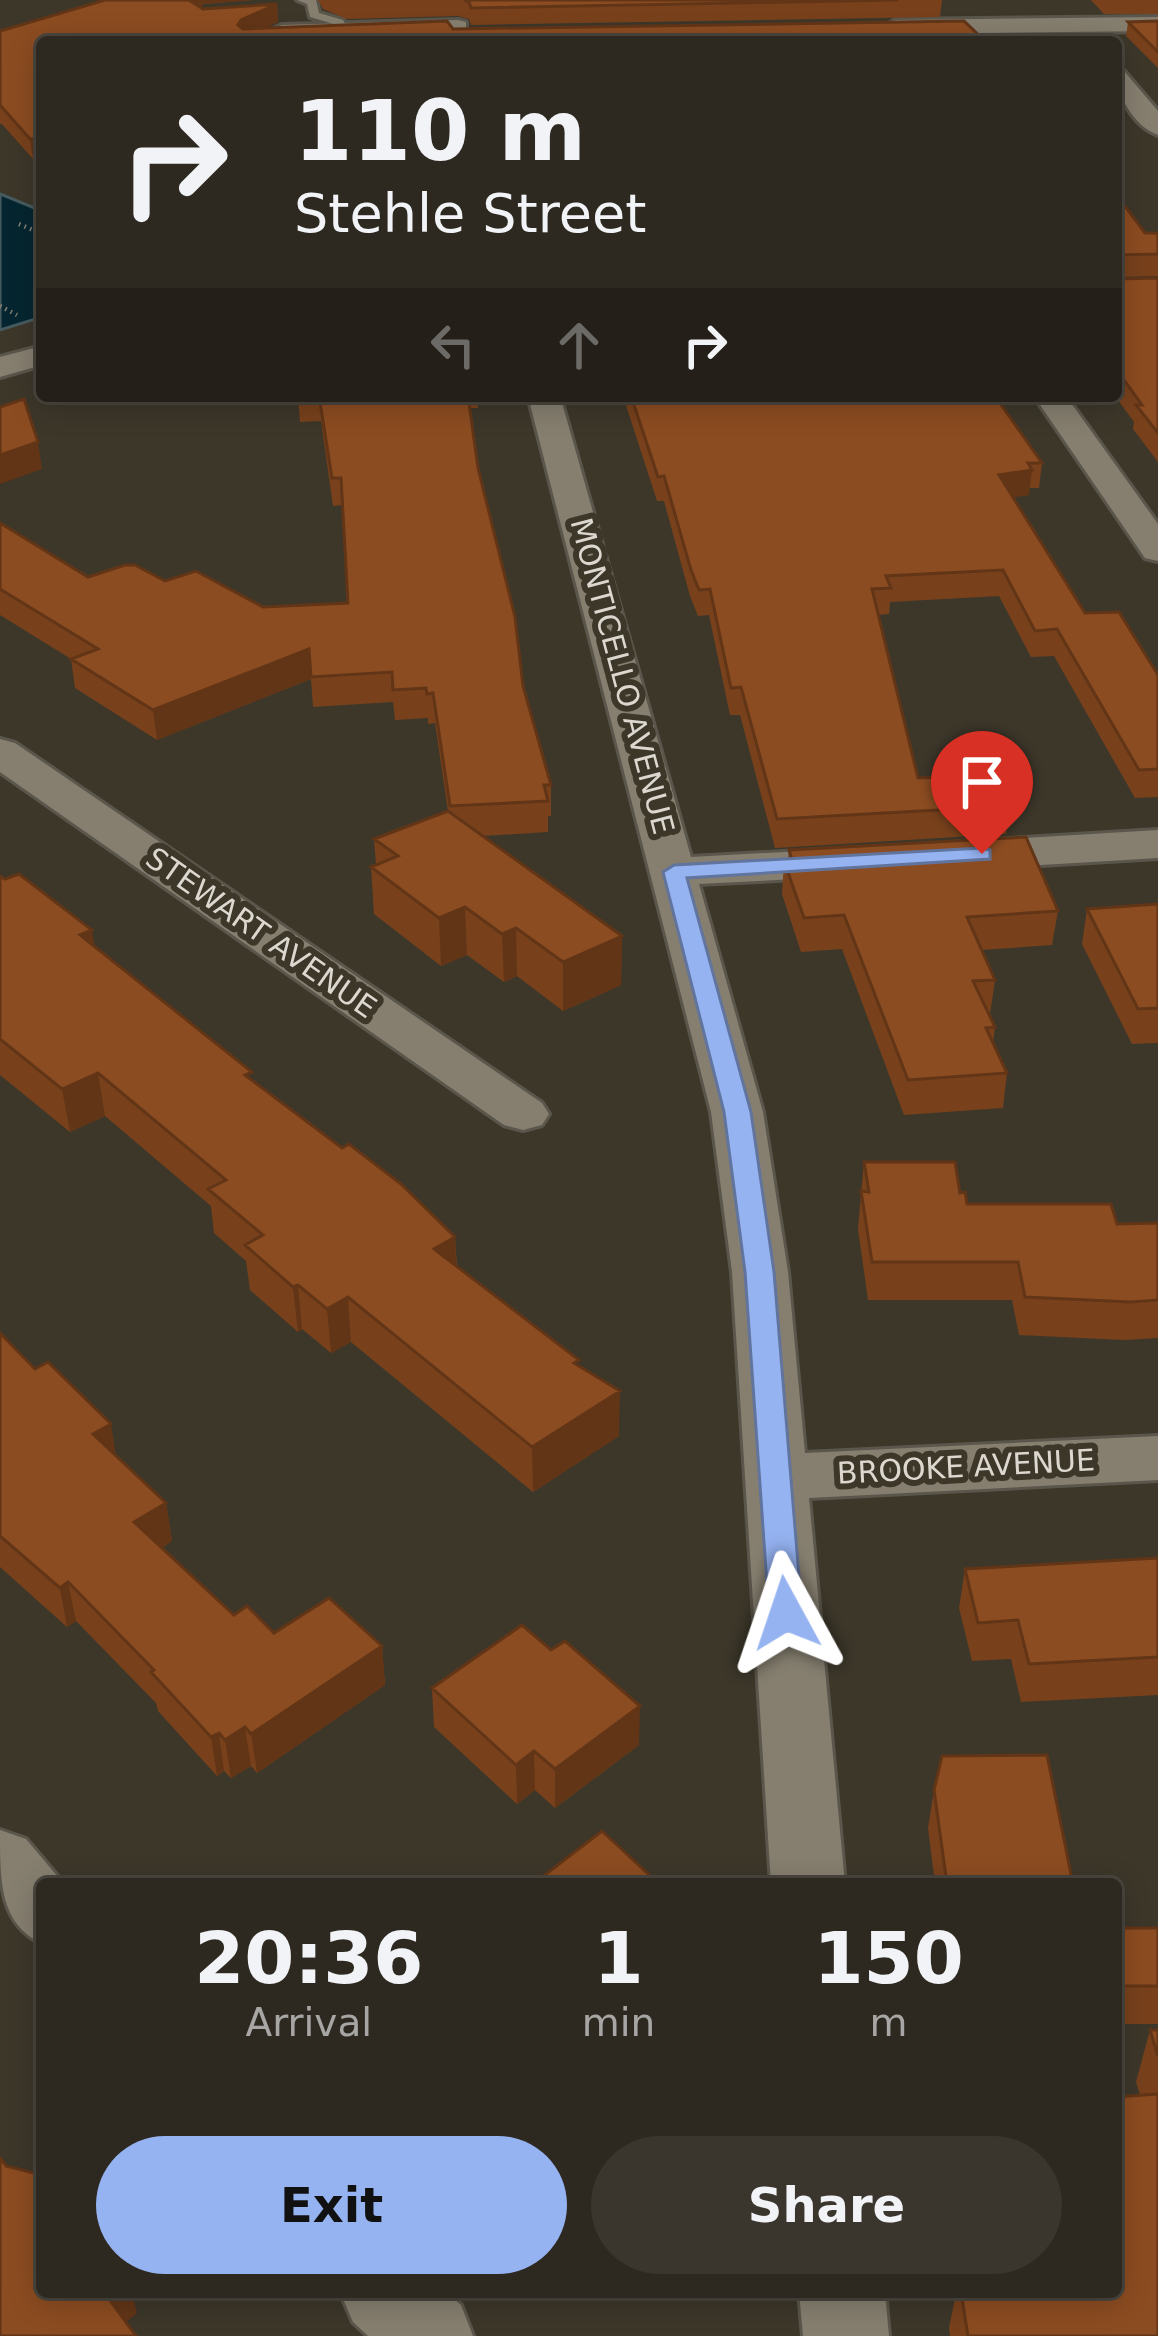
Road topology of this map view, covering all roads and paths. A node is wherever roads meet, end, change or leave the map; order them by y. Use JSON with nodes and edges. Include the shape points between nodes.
{"nodes":[{"id":1,"x":451,"y":0,"type":"edge"},
{"id":2,"x":308,"y":5,"type":"edge"},
{"id":3,"x":273,"y":10,"type":"edge"},
{"id":4,"x":1158,"y":24,"type":"edge"},
{"id":5,"x":872,"y":27,"type":"edge"},
{"id":6,"x":342,"y":29,"type":"junction"},
{"id":7,"x":1080,"y":33,"type":"edge"},
{"id":8,"x":466,"y":35,"type":"edge"},
{"id":9,"x":271,"y":36,"type":"edge"},
{"id":10,"x":1122,"y":86,"type":"edge"},
{"id":11,"x":1151,"y":132,"type":"edge"},
{"id":12,"x":19,"y":224,"type":"dead end"},
{"id":13,"x":36,"y":231,"type":"edge"},
{"id":14,"x":36,"y":357,"type":"edge"},
{"id":15,"x":0,"y":367,"type":"edge"},
{"id":16,"x":546,"y":402,"type":"edge"},
{"id":17,"x":1054,"y":402,"type":"edge"},
{"id":18,"x":1158,"y":550,"type":"edge"},
{"id":19,"x":0,"y":752,"type":"edge"},
{"id":20,"x":1158,"y":844,"type":"edge"},
{"id":21,"x":674,"y":872,"type":"junction"},
{"id":22,"x":523,"y":1114,"type":"dead end"},
{"id":23,"x":1158,"y":1457,"type":"edge"},
{"id":24,"x":774,"y":1477,"type":"junction"},
{"id":25,"x":0,"y":1861,"type":"edge"},
{"id":26,"x":807,"y":1878,"type":"edge"},
{"id":27,"x":36,"y":1905,"type":"edge"},
{"id":28,"x":389,"y":2298,"type":"edge"},
{"id":29,"x":843,"y":2298,"type":"edge"},
{"id":30,"x":430,"y":2336,"type":"edge"},
{"id":31,"x":846,"y":2336,"type":"edge"}],
"edges":[{"from":1,"to":8,"type":"street"},
{"from":2,"to":3,"type":"street"},
{"from":2,"to":6,"type":"lane"},
{"from":4,"to":7,"type":"street"},
{"from":5,"to":7,"type":"street"},
{"from":6,"to":8,"type":"street"},
{"from":6,"to":9,"type":"street"},
{"from":10,"to":11,"type":"street"},
{"from":12,"to":13,"type":"path"},
{"from":14,"to":15,"type":"street"},
{"from":16,"to":21,"type":"street","name":"MONTICELLO AVENUE"},
{"from":17,"to":18,"type":"street"},
{"from":19,"to":22,"type":"street","name":"STEWART AVENUE"},
{"from":20,"to":21,"type":"street"},
{"from":21,"to":24,"type":"street","name":"MONTICELLO AVENUE","via":[[737,1112],[760,1272]]},
{"from":23,"to":24,"type":"street","name":"BROOKE AVENUE"},
{"from":24,"to":26,"type":"street","name":"MONTICELLO AVENUE"},
{"from":25,"to":27,"type":"street"},
{"from":28,"to":30,"type":"street"},
{"from":29,"to":31,"type":"street"}]}
